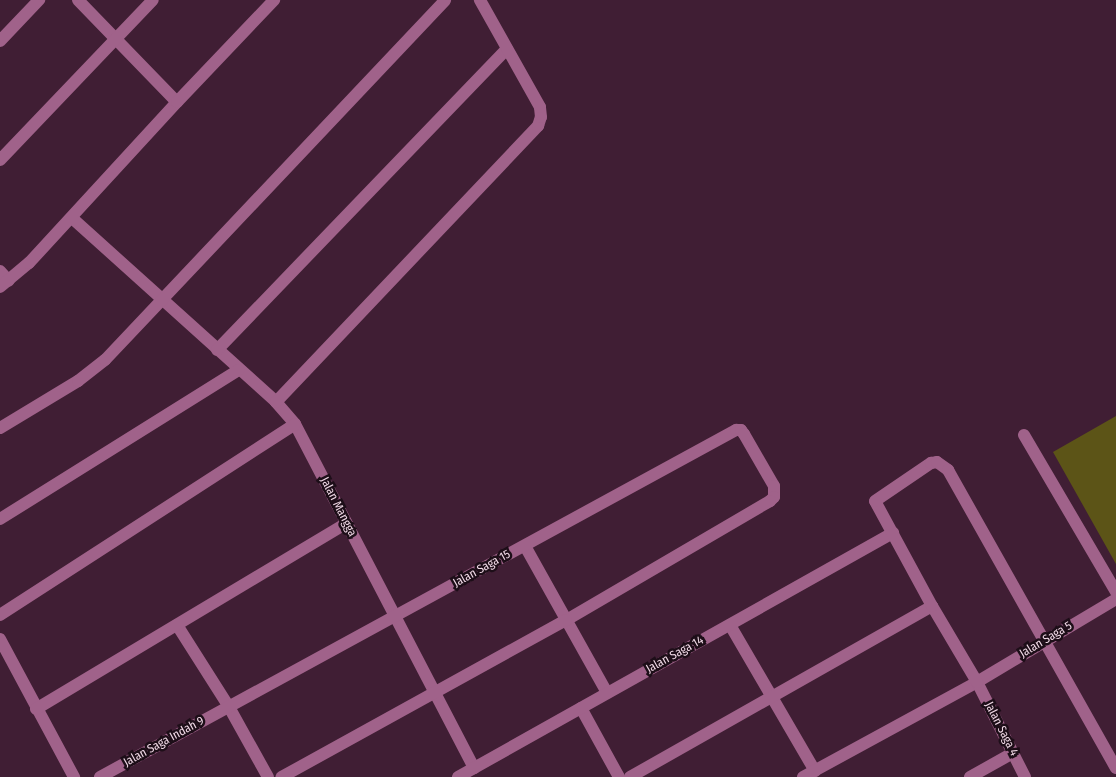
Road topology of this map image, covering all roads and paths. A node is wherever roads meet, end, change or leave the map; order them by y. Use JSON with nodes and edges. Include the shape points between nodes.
{"nodes":[{"id":1,"x":39,"y":0,"type":"edge"},
{"id":2,"x":78,"y":0,"type":"edge"},
{"id":3,"x":153,"y":0,"type":"edge"},
{"id":4,"x":274,"y":0,"type":"edge"},
{"id":5,"x":445,"y":0,"type":"edge"},
{"id":6,"x":480,"y":0,"type":"edge"},
{"id":7,"x":115,"y":38,"type":"junction"},
{"id":8,"x":0,"y":41,"type":"edge"},
{"id":9,"x":508,"y":49,"type":"junction"},
{"id":10,"x":176,"y":102,"type":"junction"},
{"id":11,"x":0,"y":160,"type":"edge"},
{"id":12,"x":72,"y":218,"type":"junction"},
{"id":13,"x":0,"y":271,"type":"edge"},
{"id":14,"x":4,"y":284,"type":"edge"},
{"id":15,"x":162,"y":298,"type":"junction"},
{"id":16,"x":217,"y":350,"type":"junction"},
{"id":17,"x":238,"y":370,"type":"junction"},
{"id":18,"x":276,"y":402,"type":"junction"},
{"id":19,"x":295,"y":424,"type":"junction"},
{"id":20,"x":0,"y":428,"type":"edge"},
{"id":21,"x":1024,"y":435,"type":"dead end"},
{"id":22,"x":0,"y":519,"type":"edge"},
{"id":23,"x":346,"y":523,"type":"junction"},
{"id":24,"x":893,"y":533,"type":"junction"},
{"id":25,"x":525,"y":546,"type":"junction"},
{"id":26,"x":1116,"y":592,"type":"edge"},
{"id":27,"x":1116,"y":599,"type":"edge"},
{"id":28,"x":932,"y":606,"type":"junction"},
{"id":29,"x":0,"y":615,"type":"edge"},
{"id":30,"x":395,"y":616,"type":"junction"},
{"id":31,"x":566,"y":620,"type":"junction"},
{"id":32,"x":177,"y":624,"type":"junction"},
{"id":33,"x":730,"y":625,"type":"junction"},
{"id":34,"x":0,"y":639,"type":"edge"},
{"id":35,"x":1045,"y":641,"type":"junction"},
{"id":36,"x":977,"y":682,"type":"junction"},
{"id":37,"x":434,"y":692,"type":"junction"},
{"id":38,"x":607,"y":693,"type":"junction"},
{"id":39,"x":772,"y":697,"type":"junction"},
{"id":40,"x":229,"y":707,"type":"junction"},
{"id":41,"x":581,"y":708,"type":"junction"},
{"id":42,"x":36,"y":709,"type":"junction"},
{"id":43,"x":1013,"y":753,"type":"junction"},
{"id":44,"x":474,"y":768,"type":"junction"},
{"id":45,"x":1116,"y":768,"type":"edge"},
{"id":46,"x":809,"y":774,"type":"edge"},
{"id":47,"x":74,"y":777,"type":"edge"},
{"id":48,"x":100,"y":777,"type":"edge"},
{"id":49,"x":268,"y":777,"type":"edge"},
{"id":50,"x":282,"y":777,"type":"edge"},
{"id":51,"x":458,"y":777,"type":"edge"},
{"id":52,"x":619,"y":777,"type":"edge"},
{"id":53,"x":630,"y":777,"type":"edge"},
{"id":54,"x":970,"y":777,"type":"edge"},
{"id":55,"x":1025,"y":777,"type":"edge"}],
"edges":[{"from":1,"to":8,"type":"street"},
{"from":2,"to":7,"type":"street"},
{"from":3,"to":7,"type":"street"},
{"from":4,"to":10,"type":"street"},
{"from":5,"to":15,"type":"street"},
{"from":6,"to":9,"type":"street"},
{"from":7,"to":10,"type":"street"},
{"from":7,"to":11,"type":"street"},
{"from":9,"to":16,"type":"street"},
{"from":9,"to":18,"type":"street","via":[[540,107],[538,126]]},
{"from":10,"to":12,"type":"street"},
{"from":12,"to":14,"type":"street"},
{"from":12,"to":15,"type":"street","name":"Jalan Mangga"},
{"from":13,"to":14,"type":"street"},
{"from":15,"to":16,"type":"street","name":"Jalan Mangga"},
{"from":15,"to":20,"type":"street","via":[[105,360]]},
{"from":16,"to":17,"type":"street","name":"Jalan Mangga"},
{"from":17,"to":18,"type":"street","name":"Jalan Mangga"},
{"from":17,"to":22,"type":"street"},
{"from":18,"to":19,"type":"street","name":"Jalan Mangga"},
{"from":19,"to":23,"type":"street","name":"Jalan Mangga"},
{"from":19,"to":29,"type":"street"},
{"from":21,"to":26,"type":"street"},
{"from":23,"to":30,"type":"street","name":"Jalan Mangga"},
{"from":23,"to":32,"type":"street"},
{"from":24,"to":28,"type":"street","name":"Jalan Saga 4"},
{"from":24,"to":33,"type":"street","name":"Jalan Saga 14"},
{"from":24,"to":35,"type":"street","name":"Jalan Saga 4","via":[[875,501],[937,462],[948,470]]},
{"from":25,"to":30,"type":"street","name":"Jalan Saga 15"},
{"from":25,"to":31,"type":"street"},
{"from":25,"to":31,"type":"street","name":"Jalan Saga 15","via":[[736,430],[744,434],[774,486],[774,497],[770,502]]},
{"from":27,"to":35,"type":"street","name":"Jalan Saga 5"},
{"from":28,"to":36,"type":"street","name":"Jalan Saga 4"},
{"from":28,"to":39,"type":"street"},
{"from":30,"to":37,"type":"street","name":"Jalan Mangga"},
{"from":30,"to":40,"type":"street","name":"Jalan Saga 15"},
{"from":31,"to":37,"type":"street"},
{"from":31,"to":38,"type":"street"},
{"from":32,"to":40,"type":"street"},
{"from":32,"to":42,"type":"street"},
{"from":33,"to":38,"type":"street","name":"Jalan Saga 14"},
{"from":33,"to":39,"type":"street"},
{"from":34,"to":42,"type":"street"},
{"from":35,"to":36,"type":"street","name":"Jalan Saga 5"},
{"from":35,"to":45,"type":"street"},
{"from":36,"to":43,"type":"street","name":"Jalan Saga 4"},
{"from":36,"to":46,"type":"street","name":"Jalan Saga 5"},
{"from":37,"to":44,"type":"street","name":"Jalan Mangga"},
{"from":37,"to":50,"type":"street"},
{"from":38,"to":41,"type":"street","name":"Jalan Saga 14"},
{"from":39,"to":46,"type":"street"},
{"from":39,"to":53,"type":"street"},
{"from":40,"to":48,"type":"street","name":"Jalan Saga Indah 9"},
{"from":40,"to":49,"type":"street"},
{"from":41,"to":44,"type":"street","name":"Jalan Saga 14"},
{"from":41,"to":52,"type":"street"},
{"from":42,"to":47,"type":"street"},
{"from":43,"to":54,"type":"street"},
{"from":43,"to":55,"type":"street","name":"Jalan Saga 4"},
{"from":44,"to":51,"type":"street","name":"Jalan Saga 14"}]}
